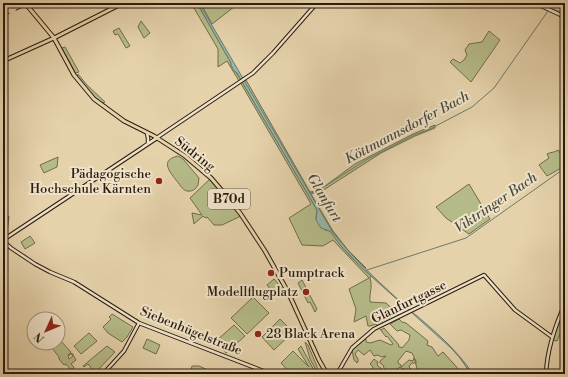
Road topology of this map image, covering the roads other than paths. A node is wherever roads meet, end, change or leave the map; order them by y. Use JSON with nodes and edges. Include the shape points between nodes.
{"nodes":[{"id":1,"x":25,"y":3,"type":"edge"},
{"id":2,"x":123,"y":3,"type":"edge"},
{"id":3,"x":317,"y":3,"type":"edge"},
{"id":4,"x":535,"y":3,"type":"edge"},
{"id":5,"x":565,"y":17,"type":"edge"},
{"id":6,"x":54,"y":38,"type":"junction"},
{"id":7,"x":3,"y":61,"type":"edge"},
{"id":8,"x":146,"y":132,"type":"junction"},
{"id":9,"x":157,"y":138,"type":"junction"},
{"id":10,"x":148,"y":143,"type":"junction"},
{"id":11,"x":143,"y":147,"type":"junction"},
{"id":12,"x":3,"y":240,"type":"edge"},
{"id":13,"x":565,"y":304,"type":"edge"},
{"id":14,"x":139,"y":323,"type":"junction"},
{"id":15,"x":552,"y":337,"type":"junction"},
{"id":16,"x":103,"y":374,"type":"edge"},
{"id":17,"x":271,"y":374,"type":"edge"},
{"id":18,"x":328,"y":374,"type":"edge"},
{"id":19,"x":337,"y":374,"type":"edge"},
{"id":20,"x":546,"y":374,"type":"edge"}],
"edges":[{"from":1,"to":6,"type":"main road","name":"Südring","number":"B70d"},
{"from":2,"to":6,"type":"main road"},
{"from":3,"to":9,"type":"street","via":[[266,62]]},
{"from":4,"to":5,"type":"street"},
{"from":6,"to":7,"type":"main road"},
{"from":6,"to":8,"type":"main road","name":"Südring","number":"B70d","via":[[74,75],[94,99],[124,121]]},
{"from":8,"to":9,"type":"main road","name":"Südring","number":"B70d"},
{"from":8,"to":10,"type":"street"},
{"from":9,"to":10,"type":"street"},
{"from":9,"to":11,"type":"street"},
{"from":9,"to":18,"type":"main road","name":"Südring","number":"B70d","via":[[201,170],[240,213],[285,286]]},
{"from":10,"to":11,"type":"street"},
{"from":11,"to":12,"type":"street"},
{"from":12,"to":14,"type":"street","name":"Siebenhügelstraße","via":[[35,264],[74,282]]},
{"from":13,"to":15,"type":"street"},
{"from":14,"to":16,"type":"street","via":[[124,351]]},
{"from":14,"to":17,"type":"street","name":"Siebenhügelstraße"},
{"from":15,"to":19,"type":"street","name":"Glanfurtgasse","via":[[515,310],[484,275],[374,329],[348,353]]},
{"from":15,"to":20,"type":"street"}]}
